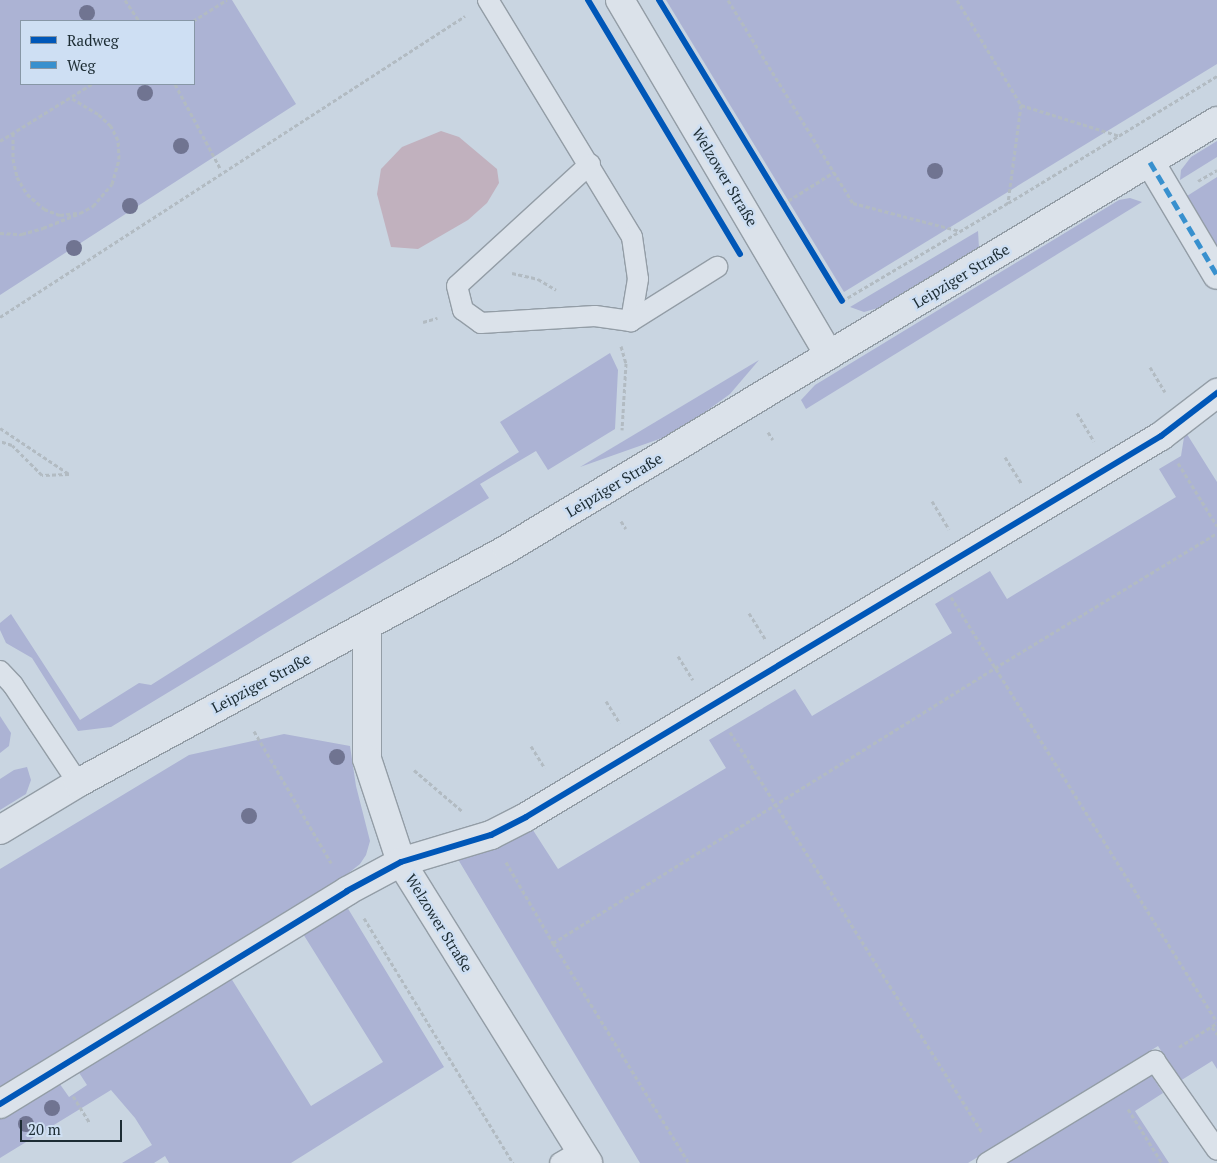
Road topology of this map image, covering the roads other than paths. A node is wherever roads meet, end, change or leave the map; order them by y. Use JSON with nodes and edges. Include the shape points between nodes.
{"nodes":[{"id":1,"x":620,"y":0,"type":"edge"},
{"id":2,"x":489,"y":1,"type":"edge"},
{"id":3,"x":1217,"y":121,"type":"edge"},
{"id":4,"x":1150,"y":162,"type":"junction"},
{"id":5,"x":590,"y":164,"type":"junction"},
{"id":6,"x":717,"y":267,"type":"dead end"},
{"id":7,"x":1217,"y":275,"type":"edge"},
{"id":8,"x":631,"y":321,"type":"junction"},
{"id":9,"x":829,"y":355,"type":"junction"},
{"id":10,"x":1217,"y":393,"type":"edge"},
{"id":11,"x":367,"y":626,"type":"junction"},
{"id":12,"x":0,"y":671,"type":"edge"},
{"id":13,"x":78,"y":783,"type":"junction"},
{"id":14,"x":0,"y":830,"type":"edge"},
{"id":15,"x":401,"y":862,"type":"junction"},
{"id":16,"x":0,"y":1104,"type":"edge"},
{"id":17,"x":1217,"y":1150,"type":"edge"},
{"id":18,"x":577,"y":1159,"type":"edge"},
{"id":19,"x":992,"y":1160,"type":"edge"}],
"edges":[{"from":1,"to":9,"type":"street","name":"Welzower Straße"},
{"from":2,"to":5,"type":"lane"},
{"from":3,"to":4,"type":"street","name":"Leipziger Straße"},
{"from":4,"to":7,"type":"street"},
{"from":4,"to":9,"type":"street","name":"Leipziger Straße"},
{"from":5,"to":8,"type":"lane","via":[[632,237],[638,280]]},
{"from":5,"to":8,"type":"lane","via":[[458,286],[463,310],[481,323],[595,316]]},
{"from":6,"to":8,"type":"lane"},
{"from":9,"to":11,"type":"street","name":"Leipziger Straße","via":[[507,549]]},
{"from":10,"to":15,"type":"street","via":[[1161,436],[935,572],[706,696],[526,817],[491,835]]},
{"from":11,"to":13,"type":"street","name":"Leipziger Straße"},
{"from":11,"to":15,"type":"street","name":"Welzower Straße","via":[[366,759]]},
{"from":12,"to":13,"type":"lane","via":[[14,685]]},
{"from":13,"to":14,"type":"street","name":"Leipziger Straße"},
{"from":15,"to":16,"type":"street","via":[[347,891]]},
{"from":15,"to":18,"type":"street","name":"Welzower Straße"},
{"from":17,"to":19,"type":"lane","via":[[1155,1061]]}]}
